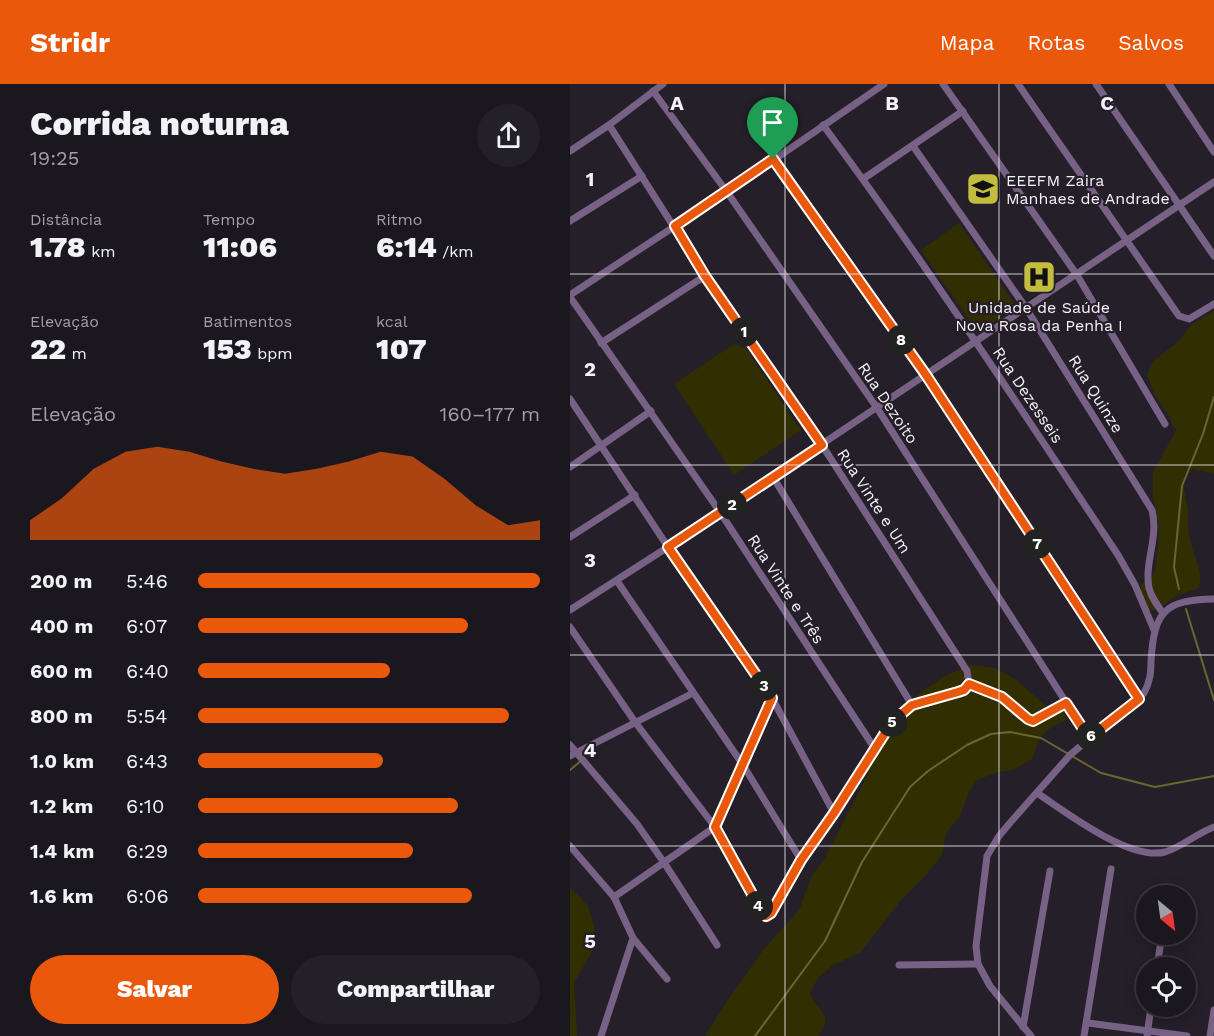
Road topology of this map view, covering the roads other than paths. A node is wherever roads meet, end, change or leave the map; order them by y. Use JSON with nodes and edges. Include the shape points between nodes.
{"nodes":[{"id":1,"x":663,"y":84,"type":"edge"},
{"id":2,"x":884,"y":84,"type":"edge"},
{"id":3,"x":943,"y":84,"type":"edge"},
{"id":4,"x":1018,"y":84,"type":"edge"},
{"id":5,"x":1096,"y":84,"type":"edge"},
{"id":6,"x":1169,"y":84,"type":"edge"},
{"id":7,"x":653,"y":91,"type":"junction"},
{"id":8,"x":963,"y":111,"type":"junction"},
{"id":9,"x":609,"y":125,"type":"junction"},
{"id":10,"x":823,"y":125,"type":"junction"},
{"id":11,"x":913,"y":146,"type":"junction"},
{"id":12,"x":570,"y":151,"type":"edge"},
{"id":13,"x":1214,"y":152,"type":"edge"},
{"id":14,"x":773,"y":159,"type":"junction"},
{"id":15,"x":642,"y":176,"type":"junction"},
{"id":16,"x":863,"y":179,"type":"junction"},
{"id":17,"x":1214,"y":182,"type":"edge"},
{"id":18,"x":727,"y":192,"type":"junction"},
{"id":19,"x":1179,"y":205,"type":"junction"},
{"id":20,"x":570,"y":221,"type":"edge"},
{"id":21,"x":675,"y":226,"type":"junction"},
{"id":22,"x":1127,"y":241,"type":"junction"},
{"id":23,"x":1214,"y":256,"type":"edge"},
{"id":24,"x":1077,"y":275,"type":"junction"},
{"id":25,"x":705,"y":276,"type":"junction"},
{"id":26,"x":570,"y":296,"type":"edge"},
{"id":27,"x":1214,"y":304,"type":"edge"},
{"id":28,"x":1026,"y":308,"type":"junction"},
{"id":29,"x":976,"y":342,"type":"junction"},
{"id":30,"x":601,"y":343,"type":"junction"},
{"id":31,"x":926,"y":375,"type":"junction"},
{"id":32,"x":570,"y":399,"type":"edge"},
{"id":33,"x":877,"y":408,"type":"junction"},
{"id":34,"x":651,"y":411,"type":"junction"},
{"id":35,"x":1165,"y":424,"type":"dead end"},
{"id":36,"x":602,"y":445,"type":"junction"},
{"id":37,"x":822,"y":445,"type":"junction"},
{"id":38,"x":570,"y":466,"type":"edge"},
{"id":39,"x":773,"y":477,"type":"junction"},
{"id":40,"x":635,"y":495,"type":"junction"},
{"id":41,"x":720,"y":512,"type":"junction"},
{"id":42,"x":570,"y":537,"type":"edge"},
{"id":43,"x":668,"y":547,"type":"junction"},
{"id":44,"x":617,"y":581,"type":"junction"},
{"id":45,"x":1214,"y":599,"type":"edge"},
{"id":46,"x":570,"y":610,"type":"edge"},
{"id":47,"x":1163,"y":614,"type":"junction"},
{"id":48,"x":570,"y":627,"type":"edge"},
{"id":49,"x":1154,"y":630,"type":"junction"},
{"id":50,"x":969,"y":684,"type":"junction"},
{"id":51,"x":693,"y":693,"type":"junction"},
{"id":52,"x":772,"y":698,"type":"junction"},
{"id":53,"x":1139,"y":699,"type":"junction"},
{"id":54,"x":1066,"y":703,"type":"junction"},
{"id":55,"x":912,"y":705,"type":"junction"},
{"id":56,"x":634,"y":722,"type":"junction"},
{"id":57,"x":1089,"y":738,"type":"junction"},
{"id":58,"x":570,"y":745,"type":"edge"},
{"id":59,"x":875,"y":749,"type":"junction"},
{"id":60,"x":573,"y":754,"type":"edge"},
{"id":61,"x":743,"y":765,"type":"junction"},
{"id":62,"x":1037,"y":793,"type":"junction"},
{"id":63,"x":834,"y":813,"type":"junction"},
{"id":64,"x":715,"y":827,"type":"junction"},
{"id":65,"x":1214,"y":827,"type":"edge"},
{"id":66,"x":570,"y":846,"type":"edge"},
{"id":67,"x":801,"y":860,"type":"junction"},
{"id":68,"x":665,"y":864,"type":"junction"},
{"id":69,"x":1111,"y":869,"type":"dead end"},
{"id":70,"x":1050,"y":871,"type":"dead end"},
{"id":71,"x":614,"y":897,"type":"junction"},
{"id":72,"x":633,"y":938,"type":"junction"},
{"id":73,"x":717,"y":945,"type":"dead end"},
{"id":74,"x":978,"y":964,"type":"junction"},
{"id":75,"x":899,"y":965,"type":"dead end"},
{"id":76,"x":668,"y":979,"type":"dead end"},
{"id":77,"x":1214,"y":1010,"type":"edge"},
{"id":78,"x":1149,"y":1017,"type":"edge"},
{"id":79,"x":1088,"y":1023,"type":"junction"},
{"id":80,"x":1023,"y":1027,"type":"junction"},
{"id":81,"x":1147,"y":1033,"type":"edge"},
{"id":82,"x":601,"y":1036,"type":"edge"},
{"id":83,"x":1031,"y":1036,"type":"edge"},
{"id":84,"x":1084,"y":1036,"type":"edge"},
{"id":85,"x":1187,"y":1036,"type":"edge"},
{"id":86,"x":1210,"y":1036,"type":"edge"}],
"edges":[{"from":1,"to":7,"type":"street"},
{"from":2,"to":10,"type":"street"},
{"from":3,"to":8,"type":"street"},
{"from":4,"to":22,"type":"street"},
{"from":5,"to":19,"type":"street"},
{"from":6,"to":13,"type":"street"},
{"from":7,"to":9,"type":"street"},
{"from":7,"to":18,"type":"street","name":"Rua Dezoito"},
{"from":8,"to":11,"type":"street"},
{"from":8,"to":24,"type":"street"},
{"from":9,"to":12,"type":"street"},
{"from":9,"to":15,"type":"street","name":"Rua Vinte e Um"},
{"from":10,"to":14,"type":"street"},
{"from":10,"to":16,"type":"street","name":"Rua Dezesseis"},
{"from":11,"to":16,"type":"street"},
{"from":11,"to":28,"type":"street","name":"Rua Quinze"},
{"from":14,"to":18,"type":"street"},
{"from":14,"to":31,"type":"street"},
{"from":15,"to":20,"type":"street"},
{"from":15,"to":21,"type":"street","name":"Rua Vinte e Um"},
{"from":16,"to":29,"type":"street","name":"Rua Dezesseis"},
{"from":17,"to":19,"type":"street"},
{"from":18,"to":21,"type":"street"},
{"from":18,"to":33,"type":"street","name":"Rua Dezoito"},
{"from":19,"to":22,"type":"street"},
{"from":19,"to":23,"type":"street"},
{"from":21,"to":25,"type":"street","name":"Rua Vinte e Um"},
{"from":21,"to":26,"type":"street"},
{"from":22,"to":24,"type":"street"},
{"from":22,"to":27,"type":"street","via":[[1179,316],[1185,320],[1193,318]]},
{"from":24,"to":28,"type":"street"},
{"from":24,"to":35,"type":"street"},
{"from":25,"to":30,"type":"street"},
{"from":25,"to":37,"type":"street","name":"Rua Vinte e Um"},
{"from":26,"to":30,"type":"street","name":"Rua Vinte e Três"},
{"from":28,"to":29,"type":"street"},
{"from":28,"to":47,"type":"street","name":"Rua Quinze","via":[[1152,510],[1155,530],[1148,581]]},
{"from":29,"to":31,"type":"street"},
{"from":29,"to":49,"type":"street","name":"Rua Dezesseis","via":[[1127,571]]},
{"from":30,"to":34,"type":"street","name":"Rua Vinte e Três"},
{"from":31,"to":33,"type":"street"},
{"from":31,"to":53,"type":"street"},
{"from":32,"to":36,"type":"street"},
{"from":33,"to":37,"type":"street"},
{"from":33,"to":54,"type":"street","name":"Rua Dezoito"},
{"from":34,"to":36,"type":"street"},
{"from":34,"to":41,"type":"street","name":"Rua Vinte e Três"},
{"from":36,"to":38,"type":"street"},
{"from":36,"to":40,"type":"street"},
{"from":37,"to":39,"type":"street"},
{"from":37,"to":50,"type":"street","name":"Rua Vinte e Um","via":[[967,671]]},
{"from":39,"to":41,"type":"street"},
{"from":39,"to":55,"type":"street"},
{"from":40,"to":42,"type":"street"},
{"from":40,"to":43,"type":"street"},
{"from":41,"to":43,"type":"street"},
{"from":41,"to":59,"type":"street","name":"Rua Vinte e Três"},
{"from":43,"to":44,"type":"street"},
{"from":43,"to":52,"type":"street"},
{"from":44,"to":46,"type":"street"},
{"from":44,"to":51,"type":"street"},
{"from":45,"to":47,"type":"street","via":[[1184,601]]},
{"from":47,"to":49,"type":"street"},
{"from":48,"to":56,"type":"street"},
{"from":49,"to":53,"type":"street","via":[[1150,678]]},
{"from":50,"to":54,"type":"street","via":[[1002,697],[1033,721]]},
{"from":50,"to":55,"type":"street","via":[[964,690]]},
{"from":51,"to":56,"type":"street"},
{"from":51,"to":61,"type":"street"},
{"from":52,"to":61,"type":"street"},
{"from":52,"to":63,"type":"street"},
{"from":53,"to":57,"type":"street"},
{"from":54,"to":57,"type":"street","name":"Rua Dezoito"},
{"from":55,"to":59,"type":"street","via":[[892,722]]},
{"from":56,"to":60,"type":"street"},
{"from":56,"to":64,"type":"street"},
{"from":57,"to":62,"type":"street"},
{"from":58,"to":60,"type":"street"},
{"from":59,"to":63,"type":"street"},
{"from":60,"to":68,"type":"street","via":[[624,808]]},
{"from":61,"to":64,"type":"street"},
{"from":61,"to":67,"type":"street"},
{"from":62,"to":65,"type":"street","via":[[1099,833],[1142,850],[1166,852]]},
{"from":62,"to":74,"type":"street","via":[[999,836],[987,856],[976,946]]},
{"from":63,"to":67,"type":"street"},
{"from":64,"to":67,"type":"street","via":[[766,916]]},
{"from":64,"to":68,"type":"street"},
{"from":66,"to":71,"type":"street"},
{"from":68,"to":71,"type":"street"},
{"from":68,"to":73,"type":"street"},
{"from":69,"to":79,"type":"street"},
{"from":70,"to":80,"type":"street"},
{"from":71,"to":72,"type":"street"},
{"from":72,"to":76,"type":"street"},
{"from":72,"to":82,"type":"street"},
{"from":74,"to":75,"type":"street"},
{"from":74,"to":80,"type":"street","via":[[990,986]]},
{"from":77,"to":86,"type":"street"},
{"from":78,"to":81,"type":"street"},
{"from":79,"to":81,"type":"street"},
{"from":79,"to":84,"type":"street"},
{"from":80,"to":83,"type":"street"},
{"from":81,"to":85,"type":"street"}]}
